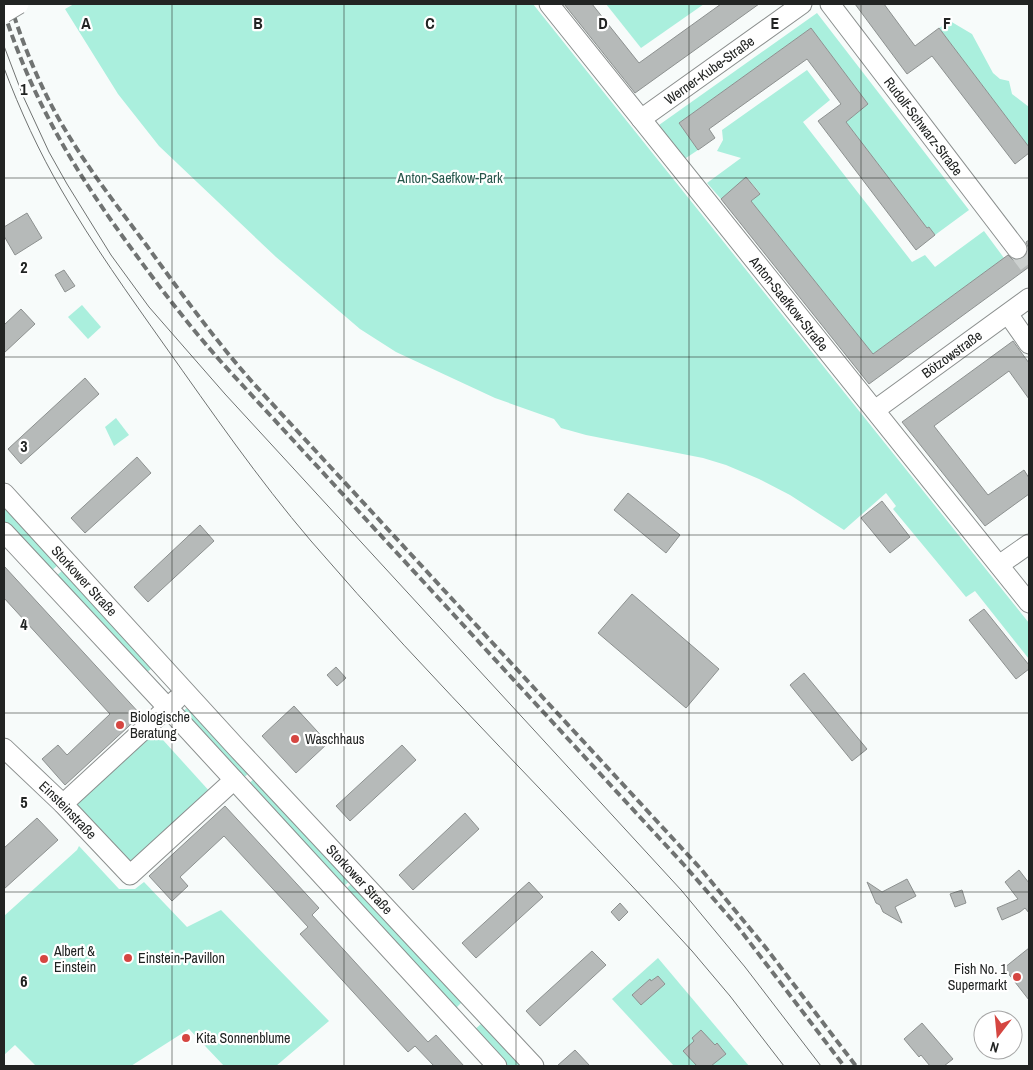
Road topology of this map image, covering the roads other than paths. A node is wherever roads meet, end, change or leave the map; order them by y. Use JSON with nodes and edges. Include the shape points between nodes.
{"nodes":[{"id":1,"x":19,"y":4,"type":"edge"},
{"id":2,"x":549,"y":4,"type":"edge"},
{"id":3,"x":802,"y":4,"type":"edge"},
{"id":4,"x":830,"y":4,"type":"edge"},
{"id":5,"x":4,"y":13,"type":"edge"},
{"id":6,"x":641,"y":118,"type":"junction"},
{"id":7,"x":1017,"y":249,"type":"tunnel mouth"},
{"id":8,"x":1029,"y":298,"type":"edge"},
{"id":9,"x":1008,"y":314,"type":"junction"},
{"id":10,"x":1029,"y":344,"type":"edge"},
{"id":11,"x":875,"y":410,"type":"junction"},
{"id":12,"x":4,"y":493,"type":"edge"},
{"id":13,"x":4,"y":532,"type":"edge"},
{"id":14,"x":1029,"y":544,"type":"edge"},
{"id":15,"x":999,"y":565,"type":"junction"},
{"id":16,"x":1029,"y":603,"type":"edge"},
{"id":17,"x":185,"y":691,"type":"junction"},
{"id":18,"x":168,"y":708,"type":"junction"},
{"id":19,"x":4,"y":748,"type":"edge"},
{"id":20,"x":234,"y":780,"type":"junction"},
{"id":21,"x":64,"y":804,"type":"junction"},
{"id":22,"x":497,"y":1066,"type":"edge"},
{"id":23,"x":534,"y":1066,"type":"edge"}],
"edges":[{"from":1,"to":5,"type":"street","bridge":true},
{"from":2,"to":6,"type":"street","name":"Anton-Saefkow-Straße"},
{"from":3,"to":6,"type":"street","name":"Werner-Kube-Straße"},
{"from":4,"to":7,"type":"street","name":"Rudolf-Schwarz-Straße"},
{"from":6,"to":11,"type":"street","name":"Anton-Saefkow-Straße"},
{"from":8,"to":9,"type":"street","name":"Bötzowstraße"},
{"from":9,"to":10,"type":"street"},
{"from":9,"to":11,"type":"street","name":"Bötzowstraße"},
{"from":11,"to":15,"type":"street","name":"Anton-Saefkow-Straße"},
{"from":12,"to":17,"type":"street","name":"Storkower Straße"},
{"from":13,"to":18,"type":"street","name":"Storkower Straße"},
{"from":14,"to":15,"type":"street"},
{"from":15,"to":16,"type":"street","name":"Anton-Saefkow-Straße"},
{"from":17,"to":18,"type":"street"},
{"from":17,"to":23,"type":"street","name":"Storkower Straße"},
{"from":18,"to":20,"type":"street","name":"Storkower Straße"},
{"from":18,"to":21,"type":"street"},
{"from":19,"to":21,"type":"street","name":"Einsteinstraße"},
{"from":20,"to":21,"type":"street","name":"Einsteinstraße","via":[[130,874]]},
{"from":20,"to":22,"type":"street","name":"Storkower Straße"}]}
